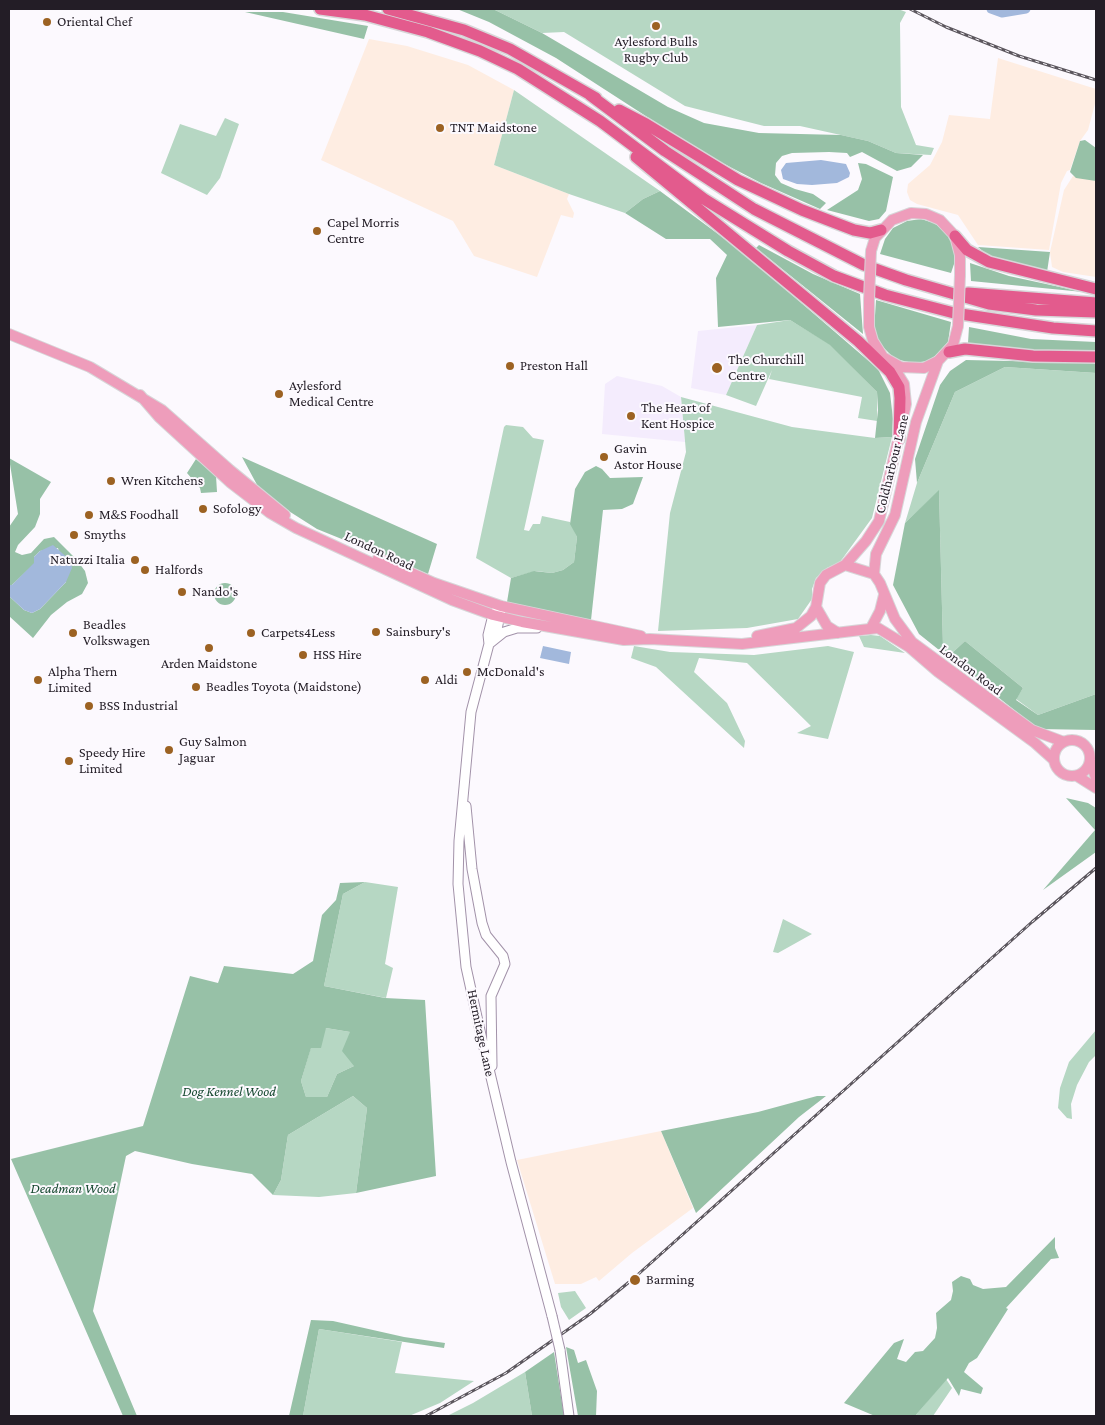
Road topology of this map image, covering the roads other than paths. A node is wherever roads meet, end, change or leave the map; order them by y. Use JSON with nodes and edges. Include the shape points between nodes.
{"nodes":[{"id":1,"x":320,"y":9,"type":"edge"},
{"id":2,"x":394,"y":10,"type":"edge"},
{"id":3,"x":590,"y":96,"type":"junction"},
{"id":4,"x":572,"y":103,"type":"junction"},
{"id":5,"x":881,"y":230,"type":"junction"},
{"id":6,"x":955,"y":236,"type":"junction"},
{"id":7,"x":1096,"y":289,"type":"edge"},
{"id":8,"x":942,"y":291,"type":"junction"},
{"id":9,"x":1096,"y":303,"type":"edge"},
{"id":10,"x":1096,"y":312,"type":"edge"},
{"id":11,"x":992,"y":320,"type":"junction"},
{"id":12,"x":1096,"y":326,"type":"edge"},
{"id":13,"x":1096,"y":331,"type":"edge"},
{"id":14,"x":9,"y":334,"type":"edge"},
{"id":15,"x":858,"y":341,"type":"junction"},
{"id":16,"x":948,"y":352,"type":"junction"},
{"id":17,"x":1096,"y":357,"type":"edge"},
{"id":18,"x":887,"y":360,"type":"junction"},
{"id":19,"x":938,"y":361,"type":"junction"},
{"id":20,"x":140,"y":395,"type":"junction"},
{"id":21,"x":899,"y":440,"type":"junction"},
{"id":22,"x":845,"y":565,"type":"junction"},
{"id":23,"x":874,"y":574,"type":"junction"},
{"id":24,"x":884,"y":594,"type":"junction"},
{"id":25,"x":501,"y":606,"type":"junction"},
{"id":26,"x":816,"y":607,"type":"junction"},
{"id":27,"x":497,"y":616,"type":"junction"},
{"id":28,"x":871,"y":628,"type":"junction"},
{"id":29,"x":572,"y":631,"type":"junction"},
{"id":30,"x":840,"y":634,"type":"junction"},
{"id":31,"x":650,"y":639,"type":"junction"},
{"id":32,"x":492,"y":641,"type":"junction"},
{"id":33,"x":724,"y":644,"type":"junction"},
{"id":34,"x":1064,"y":742,"type":"junction"},
{"id":35,"x":1054,"y":760,"type":"junction"},
{"id":36,"x":1090,"y":761,"type":"junction"},
{"id":37,"x":1077,"y":776,"type":"junction"},
{"id":38,"x":1096,"y":778,"type":"edge"},
{"id":39,"x":464,"y":786,"type":"junction"},
{"id":40,"x":1096,"y":788,"type":"edge"},
{"id":41,"x":493,"y":1088,"type":"junction"},
{"id":42,"x":569,"y":1416,"type":"edge"}],
"edges":[{"from":1,"to":4,"type":"highway","via":[[393,22],[480,51],[526,74]]},
{"from":2,"to":3,"type":"highway","via":[[464,30],[510,49]]},
{"from":3,"to":5,"type":"highway","via":[[646,124],[730,176],[802,210],[854,230]]},
{"from":3,"to":8,"type":"highway","via":[[665,151],[754,209],[864,265]]},
{"from":4,"to":11,"type":"highway","via":[[704,199],[834,276],[886,295]]},
{"from":4,"to":15,"type":"highway"},
{"from":5,"to":6,"type":"main road","via":[[898,216],[917,213],[940,220]]},
{"from":5,"to":18,"type":"main road","bridge":true,"via":[[871,251],[871,334]]},
{"from":6,"to":7,"type":"highway","via":[[967,250],[989,262]]},
{"from":6,"to":16,"type":"main road","bridge":true,"via":[[960,255],[958,326]]},
{"from":8,"to":9,"type":"highway"},
{"from":8,"to":10,"type":"highway","via":[[998,305]]},
{"from":11,"to":12,"type":"highway"},
{"from":11,"to":13,"type":"highway"},
{"from":14,"to":20,"type":"main road","name":"London Road","via":[[90,366]]},
{"from":15,"to":18,"type":"highway"},
{"from":15,"to":21,"type":"highway","via":[[890,372],[898,387]]},
{"from":16,"to":17,"type":"highway","via":[[965,349],[1033,356]]},
{"from":16,"to":19,"type":"main road"},
{"from":18,"to":19,"type":"main road","via":[[916,369]]},
{"from":18,"to":21,"type":"main road","name":"Coldharbour Lane","via":[[901,377],[906,393]]},
{"from":19,"to":23,"type":"main road","name":"Coldharbour Lane","via":[[908,448],[895,515],[876,554]]},
{"from":20,"to":25,"type":"main road","name":"London Road","via":[[292,519],[434,583]]},
{"from":20,"to":27,"type":"main road","name":"London Road","via":[[231,483],[270,513],[428,589]]},
{"from":21,"to":22,"type":"main road","name":"Coldharbour Lane","via":[[879,521]]},
{"from":22,"to":23,"type":"main road"},
{"from":22,"to":26,"type":"main road","via":[[826,575],[820,583]]},
{"from":23,"to":24,"type":"main road"},
{"from":24,"to":28,"type":"main road"},
{"from":24,"to":34,"type":"main road","name":"London Road","via":[[894,619],[912,642],[1032,730]]},
{"from":25,"to":27,"type":"main road","name":"Hermitage Lane"},
{"from":25,"to":31,"type":"main road","name":"London Road"},
{"from":26,"to":30,"type":"main road","via":[[827,626]]},
{"from":26,"to":33,"type":"main road","name":"London Road","via":[[811,616],[796,628]]},
{"from":27,"to":29,"type":"main road","name":"London Road"},
{"from":27,"to":32,"type":"main road","name":"Hermitage Lane"},
{"from":28,"to":30,"type":"main road"},
{"from":28,"to":35,"type":"main road","name":"London Road","via":[[878,628],[909,647]]},
{"from":29,"to":31,"type":"main road","name":"London Road","via":[[624,640]]},
{"from":29,"to":32,"type":"main road","via":[[517,628]]},
{"from":30,"to":33,"type":"main road","name":"London Road"},
{"from":31,"to":33,"type":"main road","name":"London Road"},
{"from":32,"to":39,"type":"main road","name":"Hermitage Lane","via":[[471,712]]},
{"from":34,"to":35,"type":"main road","via":[[1056,749]]},
{"from":34,"to":36,"type":"main road","via":[[1080,742],[1088,750]]},
{"from":35,"to":37,"type":"main road","via":[[1059,772]]},
{"from":36,"to":37,"type":"main road","via":[[1086,770]]},
{"from":36,"to":38,"type":"main road"},
{"from":37,"to":40,"type":"main road"},
{"from":39,"to":41,"type":"main road","name":"Hermitage Lane","via":[[459,840],[466,967]]},
{"from":39,"to":41,"type":"main road","via":[[472,869],[482,924],[506,964],[491,996]]},
{"from":41,"to":42,"type":"main road","name":"Hermitage Lane","bridge":true,"via":[[560,1350]]}]}
